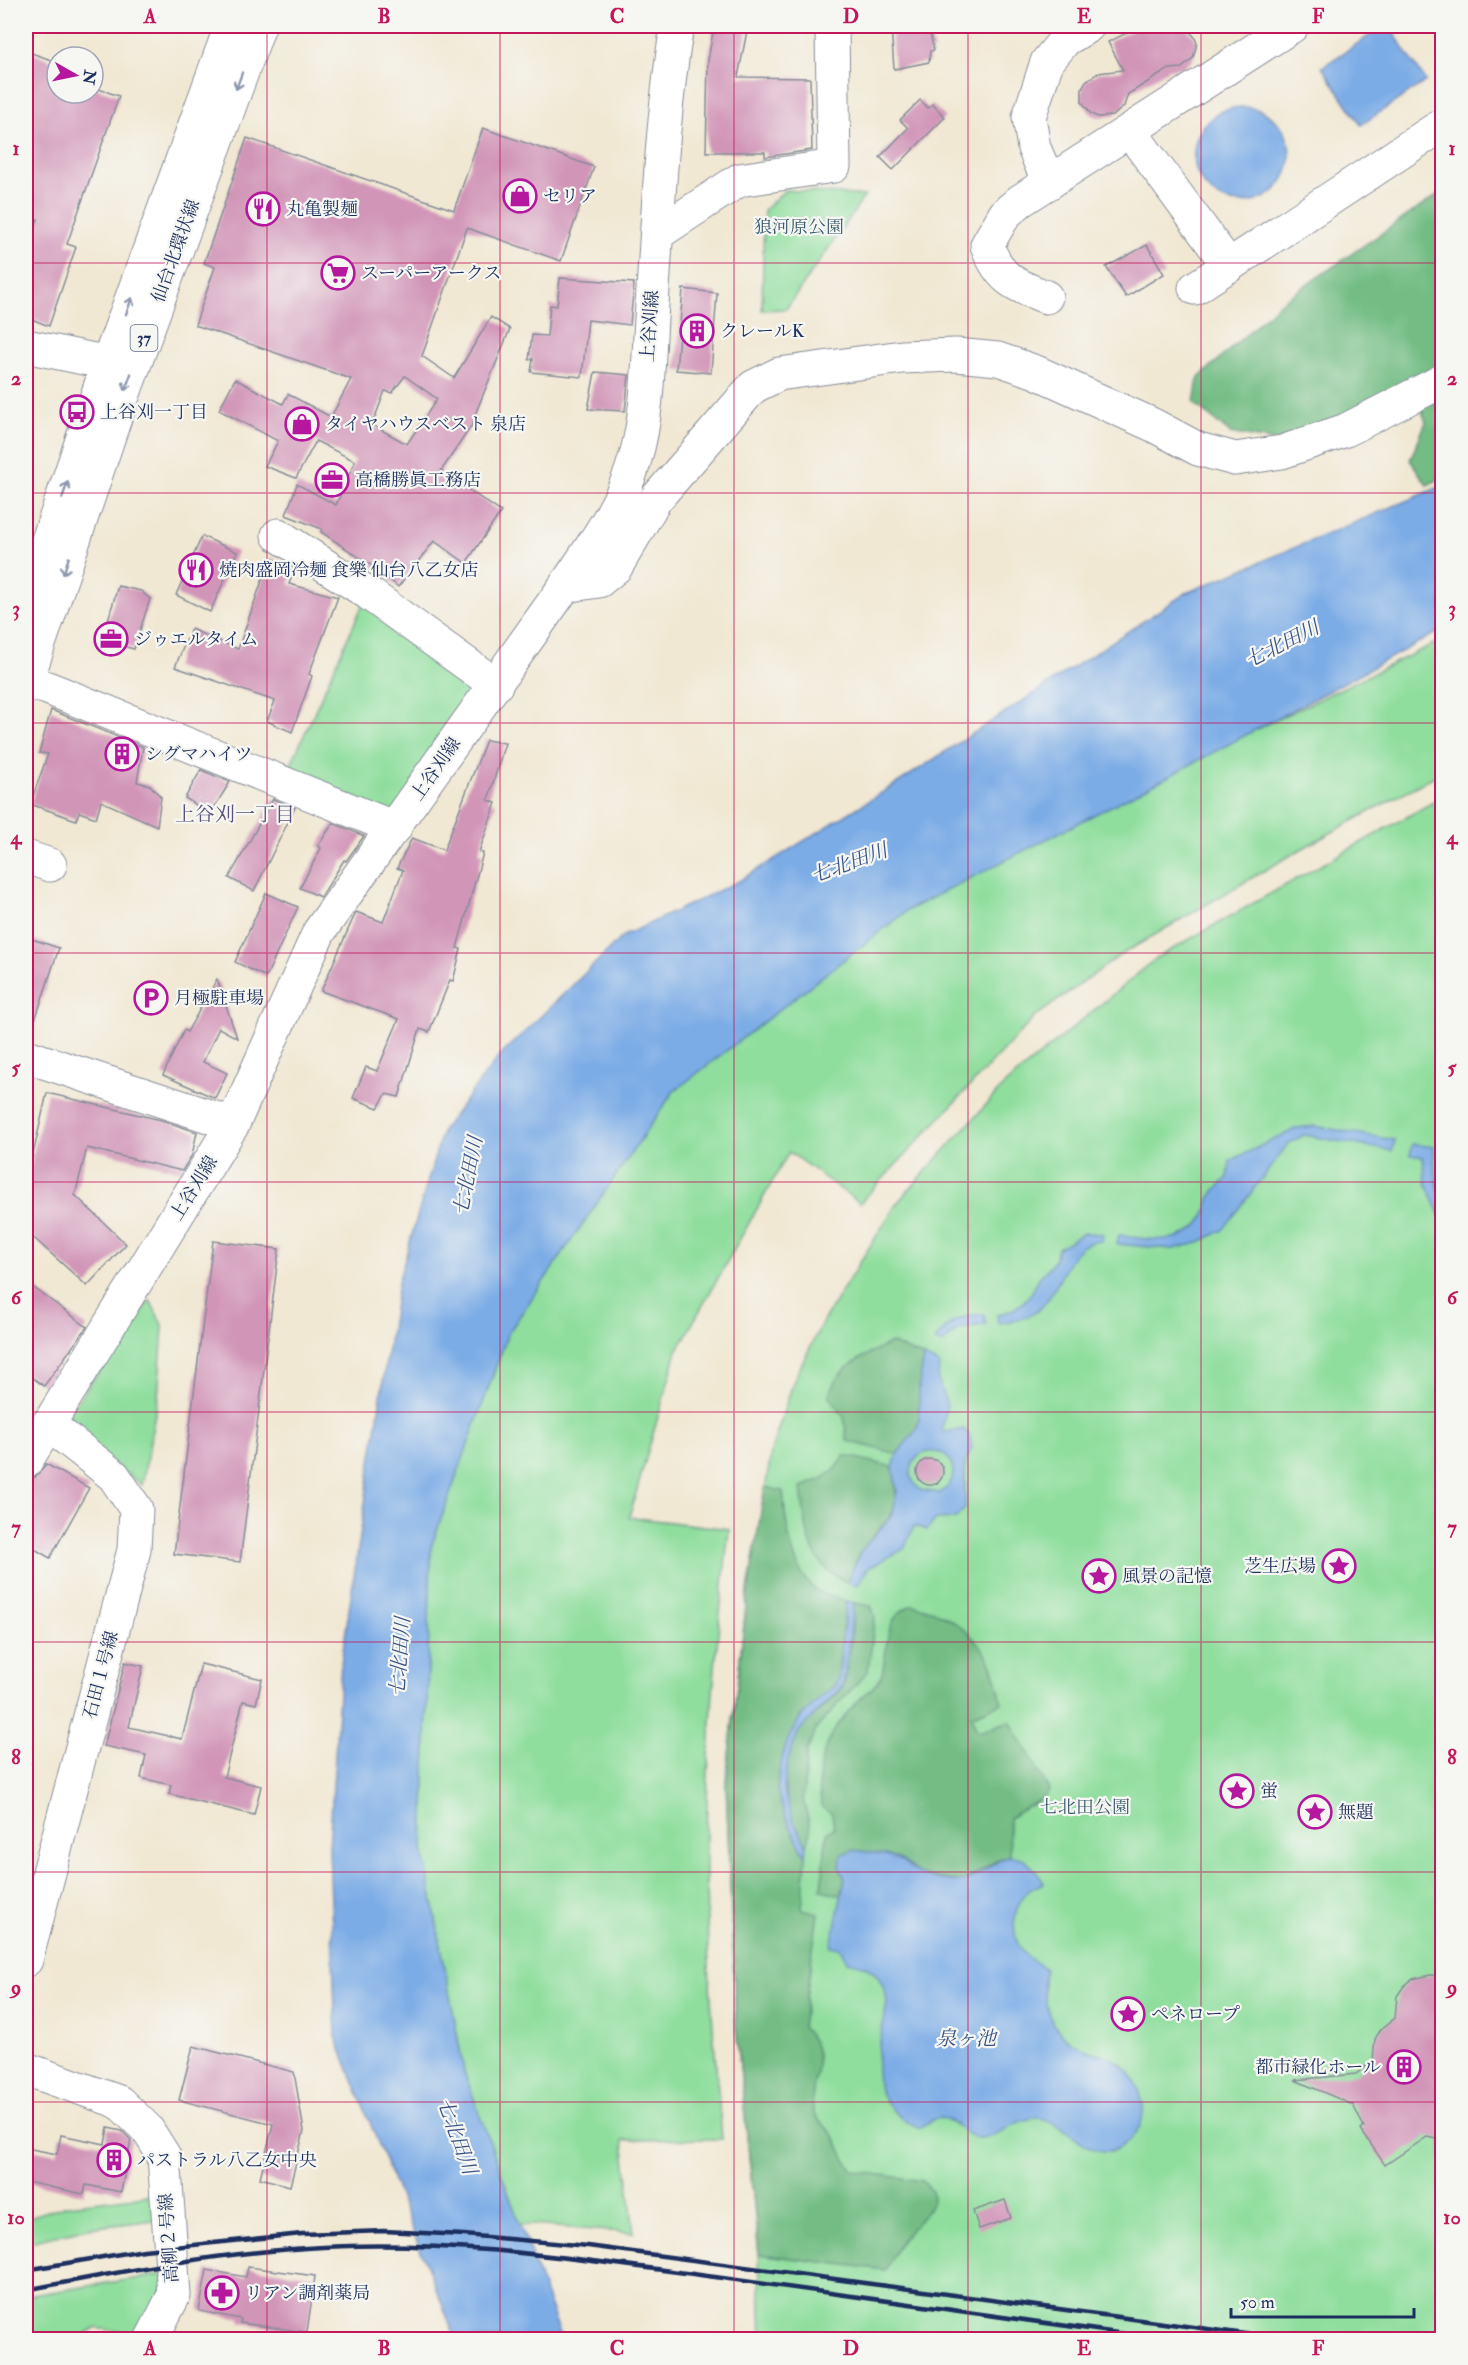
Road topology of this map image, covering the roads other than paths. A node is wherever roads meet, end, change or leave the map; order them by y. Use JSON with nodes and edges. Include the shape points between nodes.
{"nodes":[{"id":1,"x":231,"y":26,"type":"edge"},
{"id":2,"x":259,"y":26,"type":"edge"},
{"id":3,"x":677,"y":26,"type":"edge"},
{"id":4,"x":832,"y":26,"type":"edge"},
{"id":5,"x":1088,"y":26,"type":"edge"},
{"id":6,"x":1292,"y":26,"type":"edge"},
{"id":7,"x":1443,"y":125,"type":"edge"},
{"id":8,"x":1130,"y":131,"type":"junction"},
{"id":9,"x":1050,"y":183,"type":"junction"},
{"id":10,"x":657,"y":234,"type":"junction"},
{"id":11,"x":1229,"y":266,"type":"junction"},
{"id":12,"x":1195,"y":288,"type":"dead end"},
{"id":13,"x":1046,"y":297,"type":"dead end"},
{"id":14,"x":26,"y":346,"type":"edge"},
{"id":15,"x":108,"y":363,"type":"junction"},
{"id":16,"x":1443,"y":381,"type":"edge"},
{"id":17,"x":278,"y":535,"type":"dead end"},
{"id":18,"x":565,"y":586,"type":"junction"},
{"id":19,"x":26,"y":605,"type":"edge"},
{"id":20,"x":26,"y":683,"type":"edge"},
{"id":21,"x":496,"y":685,"type":"junction"},
{"id":22,"x":394,"y":828,"type":"junction"},
{"id":23,"x":26,"y":1056,"type":"edge"},
{"id":24,"x":233,"y":1124,"type":"junction"},
{"id":25,"x":35,"y":1436,"type":"edge"},
{"id":26,"x":26,"y":1960,"type":"edge"},
{"id":27,"x":26,"y":2070,"type":"edge"},
{"id":28,"x":151,"y":2340,"type":"edge"}],
"edges":[{"from":15,"to":1,"type":"street","name":"仙台北環状線","number":"37","one_way":true},
{"from":2,"to":20,"type":"street","name":"仙台北環状線","number":"37","one_way":true,"via":[[116,415]]},
{"from":3,"to":10,"type":"street","name":"上谷刈線"},
{"from":4,"to":10,"type":"street","via":[[834,166],[739,180]]},
{"from":5,"to":9,"type":"street","via":[[1065,40],[1047,62],[1029,117],[1034,148]]},
{"from":6,"to":8,"type":"street"},
{"from":7,"to":11,"type":"street"},
{"from":8,"to":9,"type":"street"},
{"from":8,"to":11,"type":"street"},
{"from":9,"to":13,"type":"street","via":[[1005,214],[987,245],[994,266],[1009,282]]},
{"from":10,"to":18,"type":"street","name":"上谷刈線","via":[[649,354],[636,459],[615,506]]},
{"from":11,"to":12,"type":"street"},
{"from":14,"to":15,"type":"street"},
{"from":19,"to":15,"type":"street","name":"仙台北環状線","number":"37","one_way":true},
{"from":16,"to":18,"type":"street","via":[[1346,430],[1282,452],[1236,459],[1197,449],[1153,425],[998,359],[956,354],[902,357],[779,374],[753,387],[655,500],[616,567],[599,581]]},
{"from":17,"to":21,"type":"street","via":[[368,592]]},
{"from":18,"to":21,"type":"street","name":"上谷刈線"},
{"from":20,"to":22,"type":"street","via":[[45,687]]},
{"from":21,"to":22,"type":"street","name":"上谷刈線"},
{"from":22,"to":24,"type":"street","name":"上谷刈線","via":[[319,932]]},
{"from":23,"to":24,"type":"street"},
{"from":24,"to":25,"type":"street","name":"上谷刈線"},
{"from":25,"to":26,"type":"street","name":"石田１号線","via":[[114,1476],[136,1509],[134,1550]]},
{"from":27,"to":28,"type":"street","name":"高柳２号線","via":[[118,2102],[147,2129],[164,2156],[174,2295]]}]}
